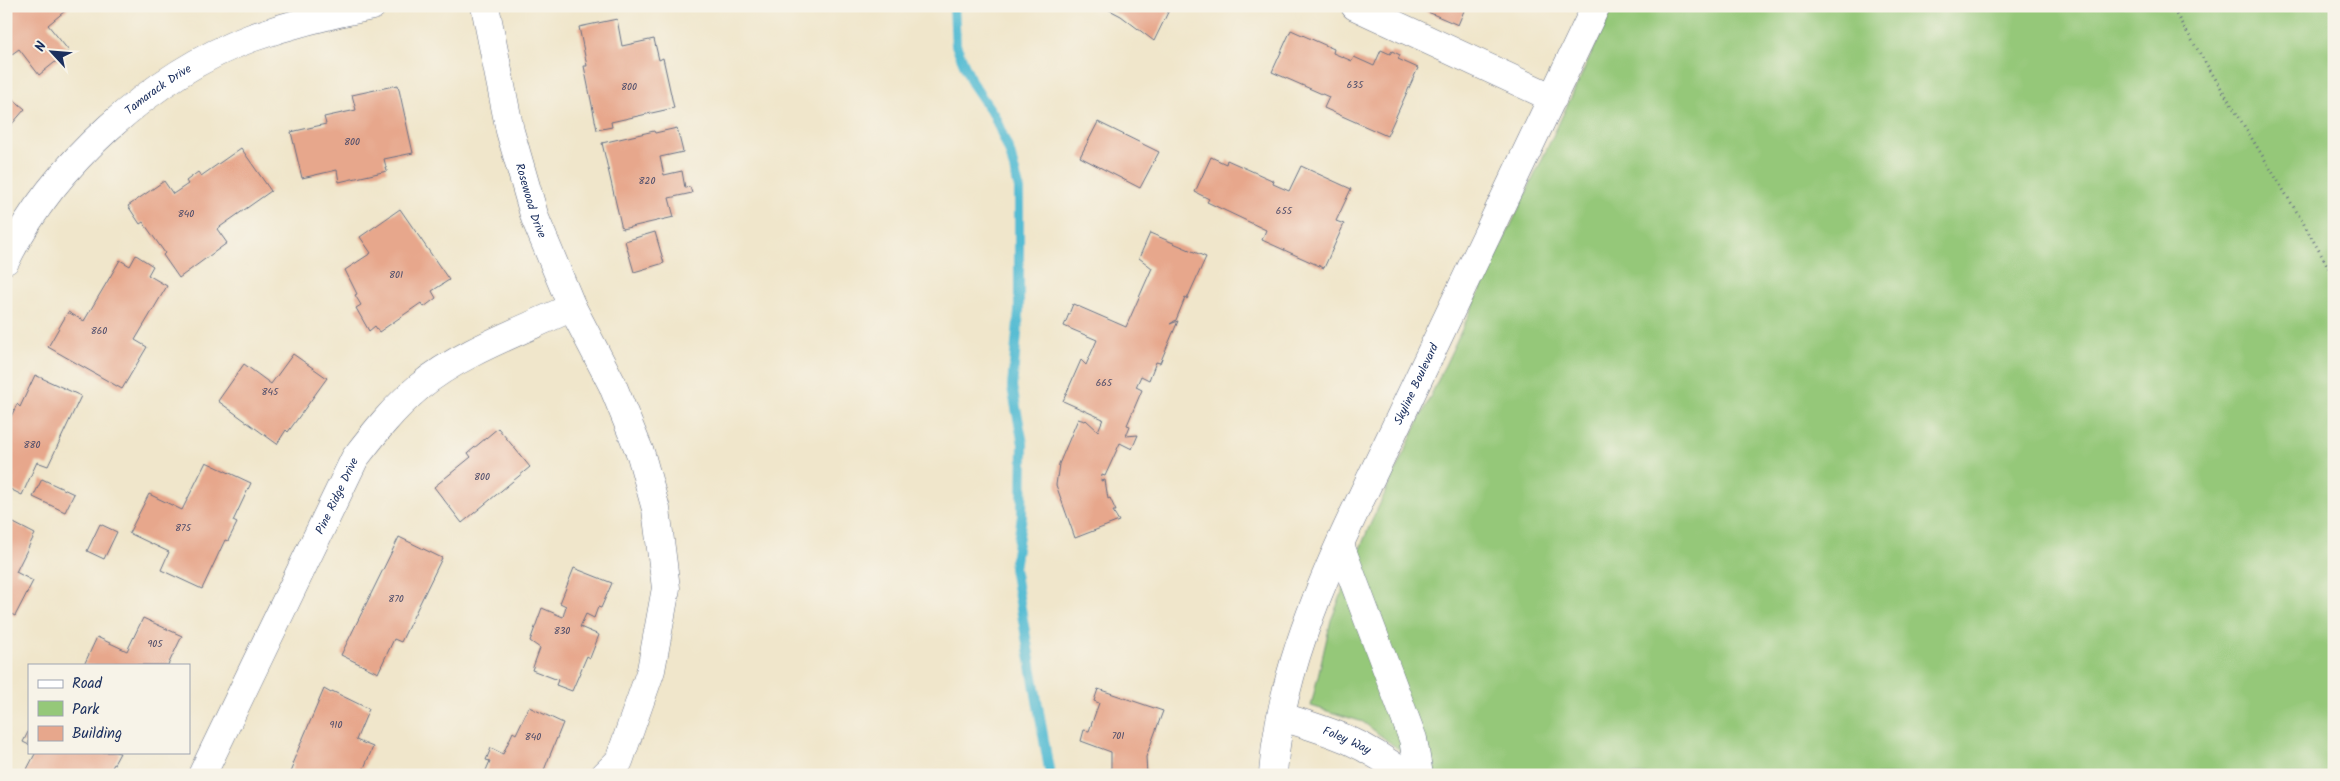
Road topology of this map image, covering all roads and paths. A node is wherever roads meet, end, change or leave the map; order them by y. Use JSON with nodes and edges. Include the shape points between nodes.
{"nodes":[{"id":1,"x":372,"y":6,"type":"edge"},
{"id":2,"x":485,"y":6,"type":"edge"},
{"id":3,"x":1355,"y":6,"type":"edge"},
{"id":4,"x":1596,"y":6,"type":"edge"},
{"id":5,"x":2171,"y":6,"type":"edge"},
{"id":6,"x":1553,"y":98,"type":"junction"},
{"id":7,"x":6,"y":260,"type":"edge"},
{"id":8,"x":2334,"y":277,"type":"edge"},
{"id":9,"x":572,"y":307,"type":"junction"},
{"id":10,"x":1340,"y":545,"type":"junction"},
{"id":11,"x":1282,"y":717,"type":"junction"},
{"id":12,"x":202,"y":775,"type":"edge"},
{"id":13,"x":605,"y":775,"type":"edge"},
{"id":14,"x":1274,"y":775,"type":"edge"},
{"id":15,"x":1405,"y":775,"type":"edge"},
{"id":16,"x":1419,"y":775,"type":"edge"}],
"edges":[{"from":1,"to":7,"type":"street","name":"Tamarack Drive","via":[[315,17],[250,39],[199,63],[142,100],[96,139],[52,187]]},
{"from":2,"to":9,"type":"street","name":"Rosewood Drive","via":[[510,131],[535,218]]},
{"from":3,"to":6,"type":"street"},
{"from":4,"to":6,"type":"street","name":"Skyline Boulevard"},
{"from":5,"to":8,"type":"path"},
{"from":6,"to":10,"type":"street","name":"Skyline Boulevard"},
{"from":9,"to":12,"type":"street","name":"Pine Ridge Drive","via":[[463,358],[420,386],[386,418],[355,458]]},
{"from":9,"to":13,"type":"street","name":"Rosewood Drive","via":[[612,384],[641,455],[656,509],[666,588],[651,670],[619,761]]},
{"from":10,"to":11,"type":"street","name":"Skyline Boulevard","via":[[1328,569],[1292,670]]},
{"from":10,"to":16,"type":"street","via":[[1413,739]]},
{"from":11,"to":14,"type":"street","name":"Skyline Boulevard","via":[[1275,748]]},
{"from":11,"to":15,"type":"street","name":"Foley Way","via":[[1337,733],[1381,756]]}]}
